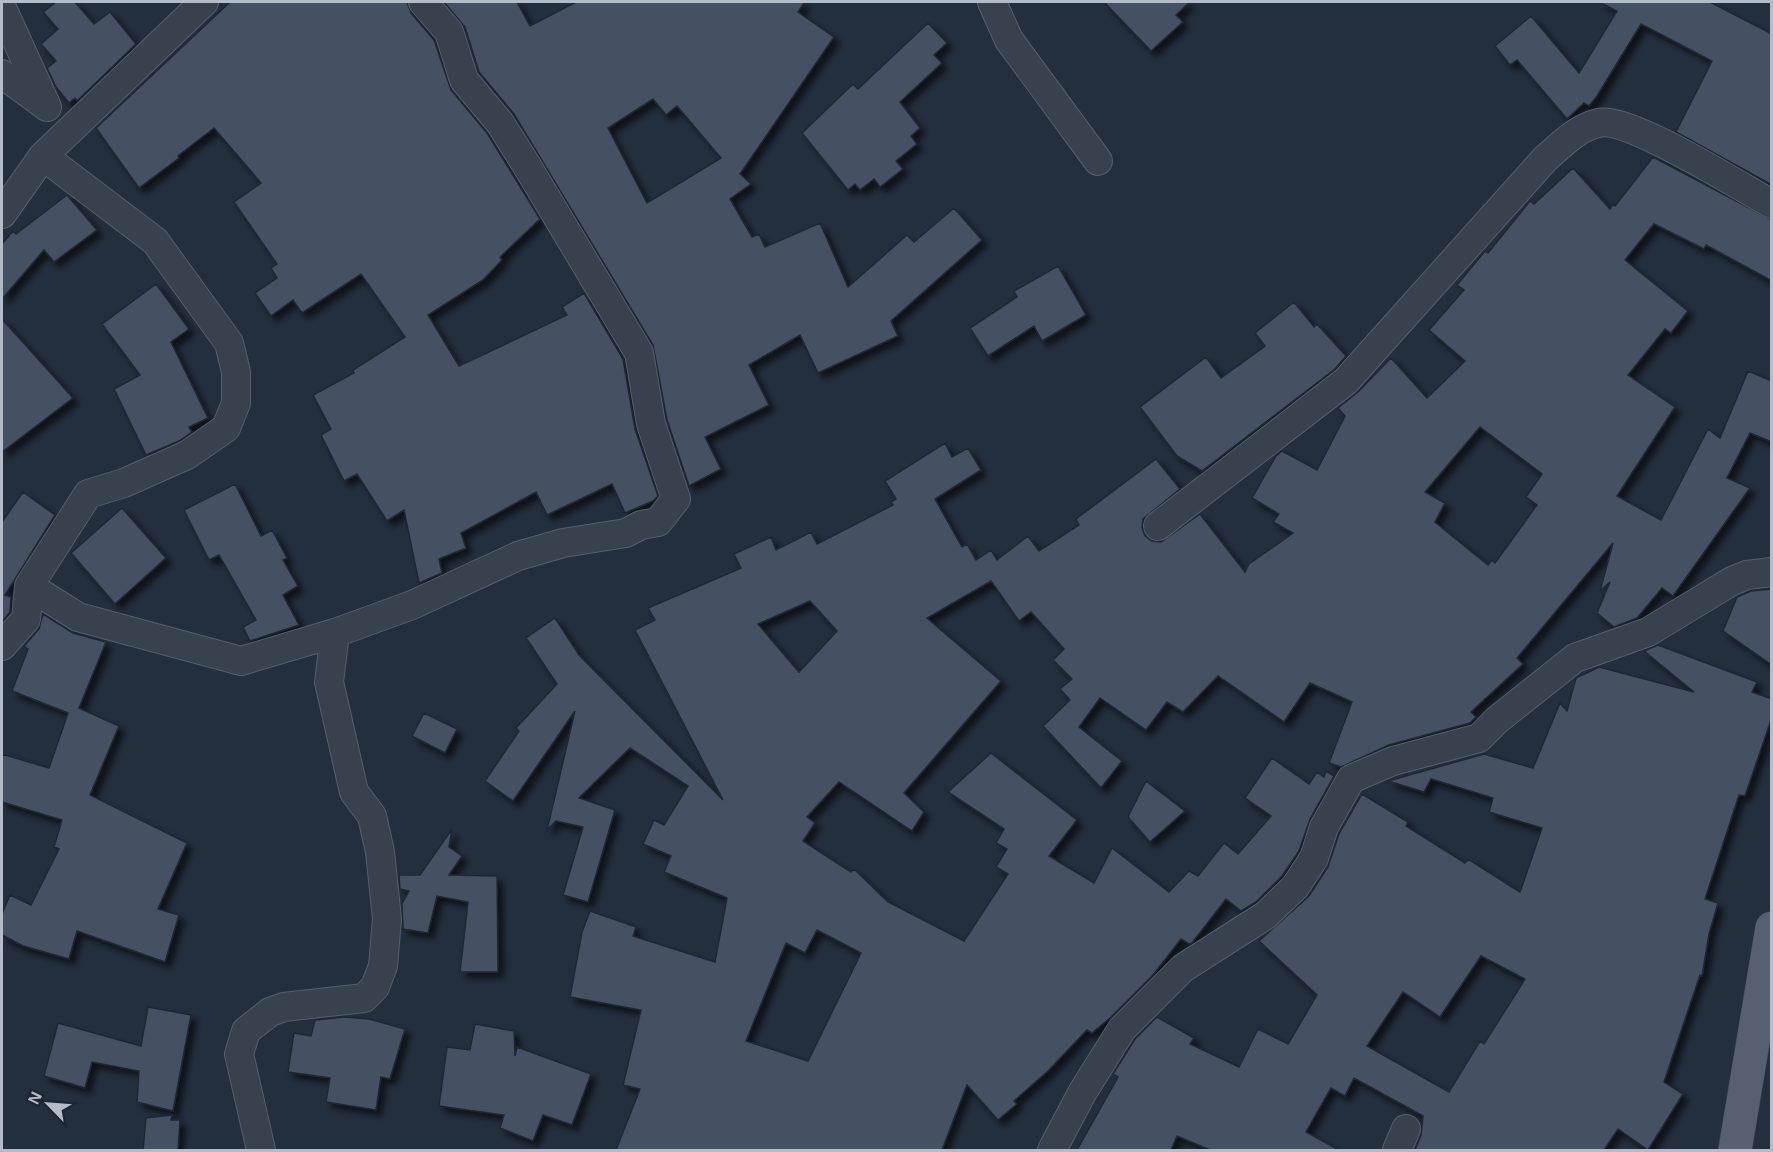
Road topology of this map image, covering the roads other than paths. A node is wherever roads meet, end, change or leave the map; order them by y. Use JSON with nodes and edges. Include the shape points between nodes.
{"nodes":[{"id":1,"x":204,"y":2,"type":"edge"},
{"id":2,"x":423,"y":2,"type":"edge"},
{"id":3,"x":992,"y":2,"type":"edge"},
{"id":4,"x":2,"y":8,"type":"edge"},
{"id":5,"x":2,"y":74,"type":"edge"},
{"id":6,"x":47,"y":107,"type":"junction"},
{"id":7,"x":51,"y":149,"type":"junction"},
{"id":8,"x":1098,"y":162,"type":"dead end"},
{"id":9,"x":1772,"y":204,"type":"edge"},
{"id":10,"x":2,"y":214,"type":"edge"},
{"id":11,"x":1158,"y":526,"type":"dead end"},
{"id":12,"x":1772,"y":572,"type":"edge"},
{"id":13,"x":29,"y":586,"type":"junction"},
{"id":14,"x":335,"y":633,"type":"junction"},
{"id":15,"x":2,"y":646,"type":"edge"},
{"id":16,"x":1772,"y":928,"type":"edge"},
{"id":17,"x":261,"y":1150,"type":"edge"},
{"id":18,"x":1053,"y":1150,"type":"edge"},
{"id":19,"x":1735,"y":1150,"type":"edge"}],
"edges":[{"from":1,"to":7,"type":"street"},
{"from":2,"to":14,"type":"street","via":[[449,32],[464,80],[500,123],[639,352],[651,424],[676,499],[658,522],[626,533],[563,543],[518,556],[412,605]]},
{"from":3,"to":8,"type":"street","via":[[1009,40]]},
{"from":4,"to":6,"type":"street"},
{"from":5,"to":6,"type":"street"},
{"from":6,"to":7,"type":"street"},
{"from":7,"to":10,"type":"street"},
{"from":7,"to":13,"type":"street","via":[[155,241],[229,343],[236,372],[236,403],[226,428],[187,455],[88,494]]},
{"from":9,"to":11,"type":"street","via":[[1645,134],[1615,122],[1599,123],[1580,131],[1545,159],[1346,381]]},
{"from":12,"to":18,"type":"street","via":[[1732,581],[1648,632],[1575,658],[1479,738],[1393,761],[1351,779],[1324,827],[1314,858],[1295,887],[1266,915],[1183,968],[1122,1029],[1082,1093]]},
{"from":13,"to":14,"type":"street","via":[[78,617],[242,661]]},
{"from":13,"to":15,"type":"street","via":[[26,619]]},
{"from":14,"to":17,"type":"street","via":[[329,682],[336,724],[354,792],[372,816],[380,852],[387,944],[375,987],[364,998],[284,1008],[270,1012],[246,1031],[239,1054]]},
{"from":16,"to":19,"type":"main road"}]}
